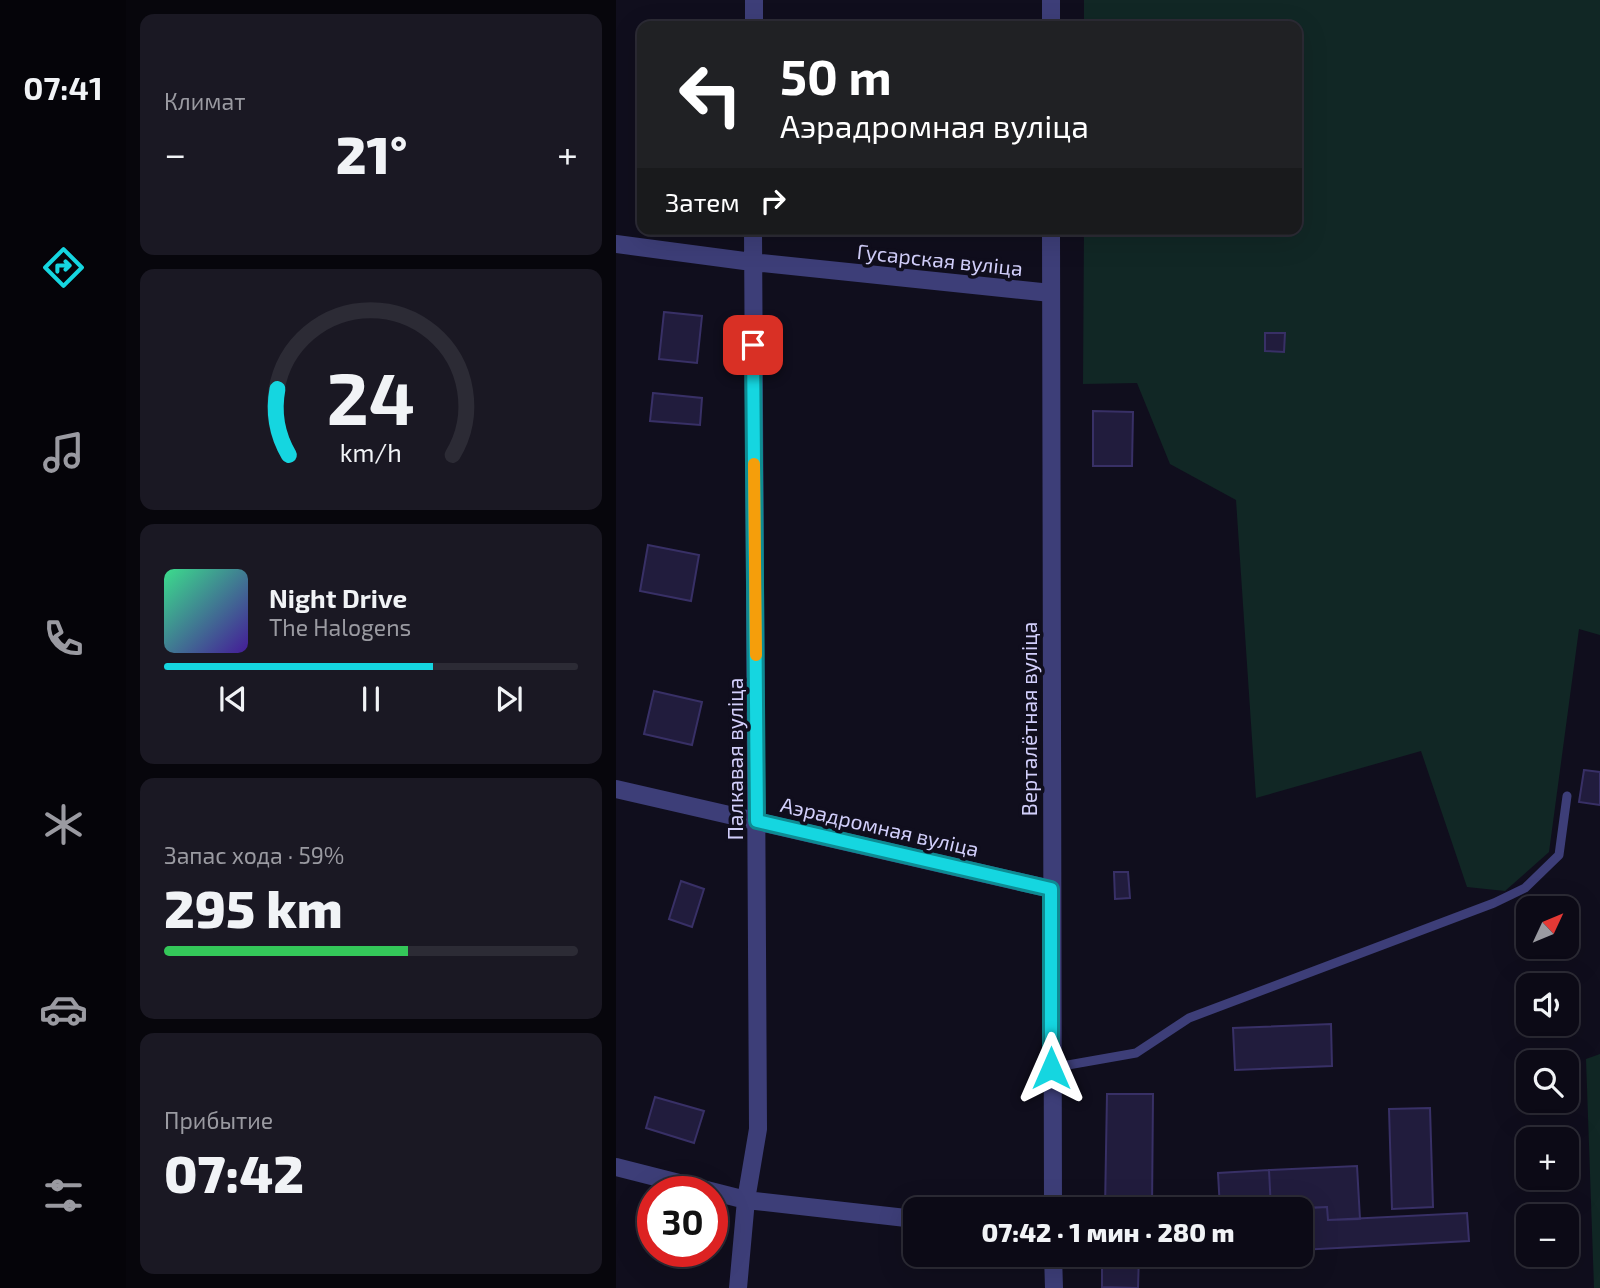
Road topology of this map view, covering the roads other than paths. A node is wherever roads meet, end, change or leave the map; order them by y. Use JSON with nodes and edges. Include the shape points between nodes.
{"nodes":[{"id":1,"x":754,"y":0,"type":"edge"},
{"id":2,"x":1051,"y":0,"type":"edge"},
{"id":3,"x":754,"y":21,"type":"edge"},
{"id":4,"x":1051,"y":21,"type":"edge"},
{"id":5,"x":753,"y":235,"type":"edge"},
{"id":6,"x":1051,"y":235,"type":"edge"},
{"id":7,"x":616,"y":244,"type":"edge"},
{"id":8,"x":752,"y":262,"type":"junction"},
{"id":9,"x":1051,"y":293,"type":"junction"},
{"id":10,"x":616,"y":789,"type":"edge"},
{"id":11,"x":1567,"y":796,"type":"dead end"},
{"id":12,"x":757,"y":821,"type":"junction"},
{"id":13,"x":1051,"y":889,"type":"junction"},
{"id":14,"x":1051,"y":1068,"type":"junction"},
{"id":15,"x":616,"y":1167,"type":"edge"},
{"id":16,"x":1053,"y":1197,"type":"edge"},
{"id":17,"x":746,"y":1200,"type":"junction"},
{"id":18,"x":903,"y":1218,"type":"edge"},
{"id":19,"x":1053,"y":1267,"type":"edge"},
{"id":20,"x":738,"y":1288,"type":"edge"},
{"id":21,"x":1054,"y":1288,"type":"edge"}],
"edges":[{"from":1,"to":3,"type":"street"},
{"from":2,"to":4,"type":"street"},
{"from":5,"to":8,"type":"street","name":"Палкавая вуліца"},
{"from":6,"to":9,"type":"street","name":"Верталётная вуліца"},
{"from":7,"to":8,"type":"street","name":"Гусарская вуліца"},
{"from":8,"to":9,"type":"street","name":"Гусарская вуліца"},
{"from":8,"to":12,"type":"street","name":"Палкавая вуліца"},
{"from":9,"to":13,"type":"street","name":"Верталётная вуліца"},
{"from":10,"to":12,"type":"street","name":"Аэрадромная вуліца"},
{"from":11,"to":14,"type":"lane","via":[[1559,855],[1525,888],[1189,1018],[1136,1054]]},
{"from":12,"to":13,"type":"street","name":"Аэрадромная вуліца"},
{"from":12,"to":17,"type":"street","name":"Палкавая вуліца","via":[[758,1129]]},
{"from":13,"to":14,"type":"street","name":"Верталётная вуліца"},
{"from":14,"to":16,"type":"street","name":"Верталётная вуліца"},
{"from":15,"to":17,"type":"street"},
{"from":17,"to":18,"type":"street"},
{"from":17,"to":20,"type":"street","name":"Палкавая вуліца"},
{"from":19,"to":21,"type":"street"}]}
